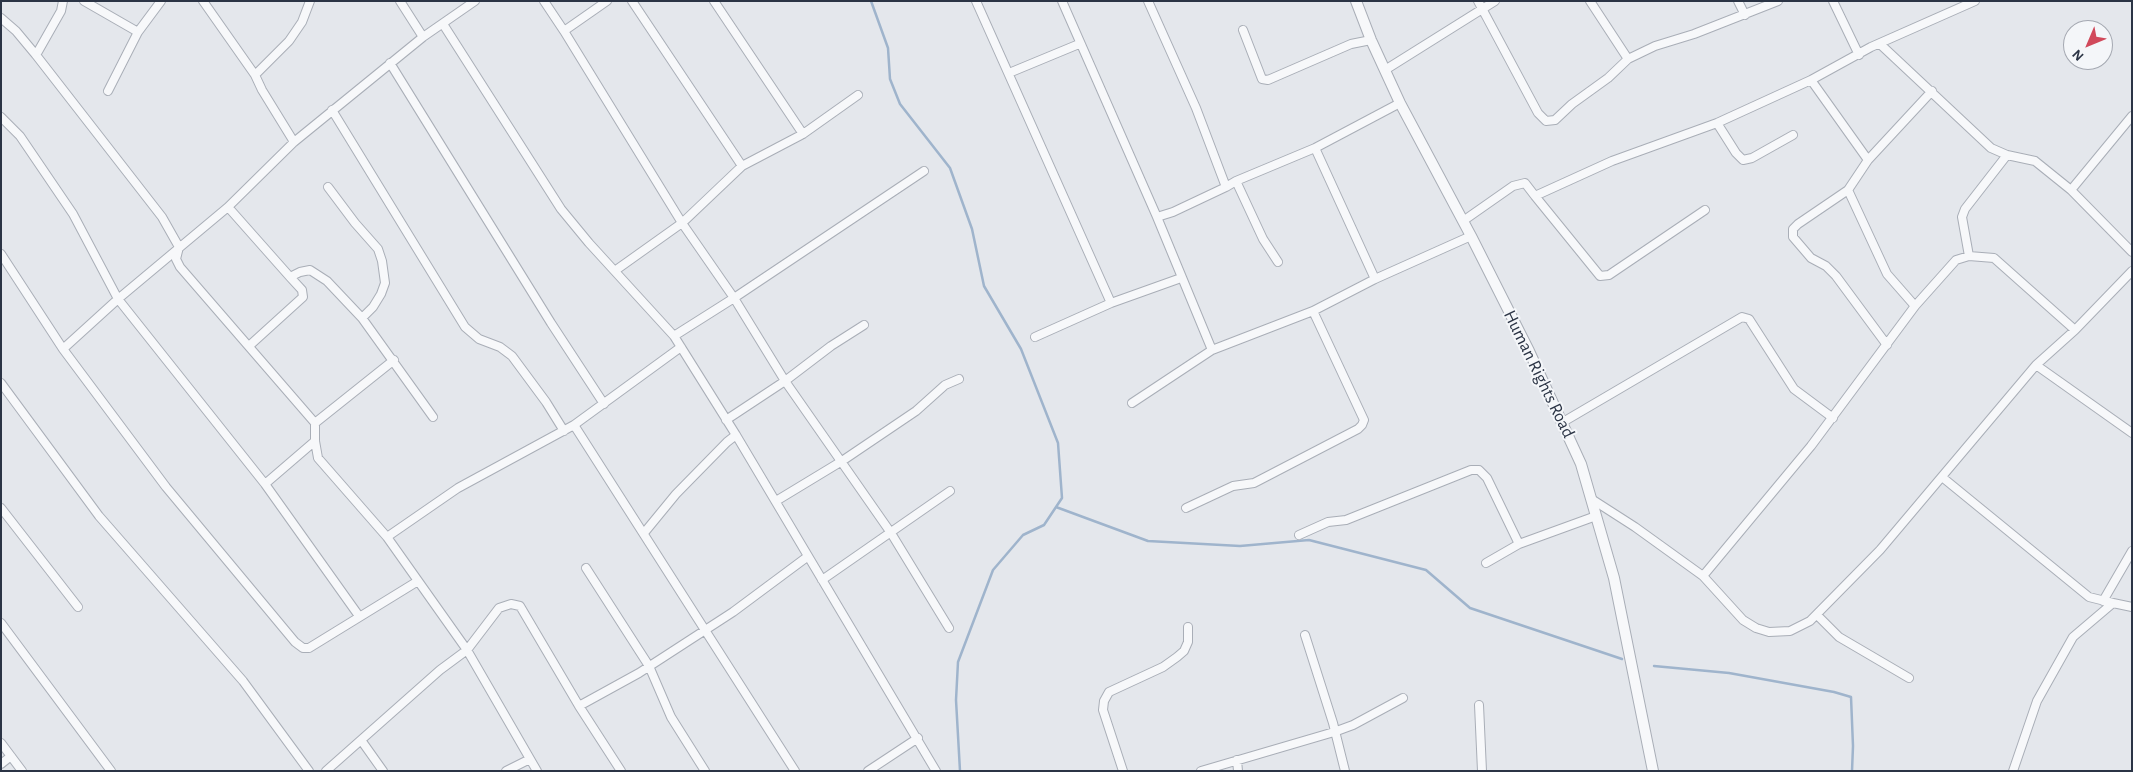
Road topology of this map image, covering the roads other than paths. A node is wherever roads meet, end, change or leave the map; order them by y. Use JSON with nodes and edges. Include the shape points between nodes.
{"nodes":[{"id":1,"x":63,"y":1,"type":"edge"},
{"id":2,"x":84,"y":1,"type":"edge"},
{"id":3,"x":161,"y":1,"type":"edge"},
{"id":4,"x":202,"y":1,"type":"edge"},
{"id":5,"x":310,"y":1,"type":"edge"},
{"id":6,"x":400,"y":1,"type":"edge"},
{"id":7,"x":475,"y":1,"type":"edge"},
{"id":8,"x":544,"y":1,"type":"edge"},
{"id":9,"x":607,"y":1,"type":"edge"},
{"id":10,"x":632,"y":1,"type":"edge"},
{"id":11,"x":714,"y":1,"type":"edge"},
{"id":12,"x":976,"y":1,"type":"edge"},
{"id":13,"x":1062,"y":1,"type":"edge"},
{"id":14,"x":1148,"y":1,"type":"edge"},
{"id":15,"x":1356,"y":1,"type":"edge"},
{"id":16,"x":1495,"y":1,"type":"edge"},
{"id":17,"x":1590,"y":1,"type":"edge"},
{"id":18,"x":1738,"y":1,"type":"edge"},
{"id":19,"x":1778,"y":1,"type":"edge"},
{"id":20,"x":1833,"y":1,"type":"edge"},
{"id":21,"x":1975,"y":1,"type":"edge"},
{"id":22,"x":1480,"y":5,"type":"edge"},
{"id":23,"x":1744,"y":15,"type":"junction"},
{"id":24,"x":1,"y":18,"type":"edge"},
{"id":25,"x":443,"y":24,"type":"junction"},
{"id":26,"x":1243,"y":30,"type":"dead end"},
{"id":27,"x":564,"y":31,"type":"junction"},
{"id":28,"x":138,"y":32,"type":"junction"},
{"id":29,"x":423,"y":37,"type":"junction"},
{"id":30,"x":1371,"y":40,"type":"junction"},
{"id":31,"x":1079,"y":44,"type":"junction"},
{"id":32,"x":1880,"y":44,"type":"junction"},
{"id":33,"x":36,"y":55,"type":"junction"},
{"id":34,"x":1859,"y":55,"type":"junction"},
{"id":35,"x":1628,"y":59,"type":"junction"},
{"id":36,"x":390,"y":63,"type":"junction"},
{"id":37,"x":1385,"y":70,"type":"junction"},
{"id":38,"x":1009,"y":73,"type":"junction"},
{"id":39,"x":256,"y":75,"type":"junction"},
{"id":40,"x":1810,"y":80,"type":"junction"},
{"id":41,"x":108,"y":91,"type":"dead end"},
{"id":42,"x":1932,"y":91,"type":"junction"},
{"id":43,"x":858,"y":95,"type":"dead end"},
{"id":44,"x":1400,"y":103,"type":"junction"},
{"id":45,"x":332,"y":110,"type":"junction"},
{"id":46,"x":2132,"y":116,"type":"edge"},
{"id":47,"x":1,"y":117,"type":"edge"},
{"id":48,"x":1717,"y":123,"type":"junction"},
{"id":49,"x":804,"y":134,"type":"junction"},
{"id":50,"x":1793,"y":135,"type":"dead end"},
{"id":51,"x":294,"y":142,"type":"junction"},
{"id":52,"x":1315,"y":148,"type":"junction"},
{"id":53,"x":2008,"y":155,"type":"junction"},
{"id":54,"x":1868,"y":160,"type":"junction"},
{"id":55,"x":742,"y":166,"type":"junction"},
{"id":56,"x":924,"y":171,"type":"dead end"},
{"id":57,"x":1236,"y":180,"type":"junction"},
{"id":58,"x":328,"y":187,"type":"dead end"},
{"id":59,"x":1226,"y":188,"type":"junction"},
{"id":60,"x":1848,"y":190,"type":"junction"},
{"id":61,"x":2071,"y":190,"type":"junction"},
{"id":62,"x":1535,"y":196,"type":"junction"},
{"id":63,"x":228,"y":207,"type":"junction"},
{"id":64,"x":1705,"y":210,"type":"dead end"},
{"id":65,"x":1156,"y":217,"type":"junction"},
{"id":66,"x":1463,"y":221,"type":"junction"},
{"id":67,"x":682,"y":223,"type":"junction"},
{"id":68,"x":1471,"y":236,"type":"junction"},
{"id":69,"x":179,"y":247,"type":"junction"},
{"id":70,"x":2132,"y":252,"type":"edge"},
{"id":71,"x":1,"y":254,"type":"edge"},
{"id":72,"x":1969,"y":256,"type":"junction"},
{"id":73,"x":1278,"y":262,"type":"dead end"},
{"id":74,"x":616,"y":270,"type":"junction"},
{"id":75,"x":2132,"y":271,"type":"edge"},
{"id":76,"x":290,"y":277,"type":"junction"},
{"id":77,"x":1181,"y":278,"type":"junction"},
{"id":78,"x":1375,"y":279,"type":"junction"},
{"id":79,"x":734,"y":298,"type":"junction"},
{"id":80,"x":118,"y":299,"type":"junction"},
{"id":81,"x":1111,"y":304,"type":"junction"},
{"id":82,"x":1915,"y":306,"type":"junction"},
{"id":83,"x":1313,"y":311,"type":"junction"},
{"id":84,"x":362,"y":318,"type":"junction"},
{"id":85,"x":864,"y":325,"type":"dead end"},
{"id":86,"x":2075,"y":330,"type":"junction"},
{"id":87,"x":674,"y":336,"type":"junction"},
{"id":88,"x":1035,"y":337,"type":"dead end"},
{"id":89,"x":1887,"y":345,"type":"junction"},
{"id":90,"x":249,"y":346,"type":"junction"},
{"id":91,"x":681,"y":347,"type":"junction"},
{"id":92,"x":63,"y":349,"type":"junction"},
{"id":93,"x":1212,"y":350,"type":"junction"},
{"id":94,"x":394,"y":360,"type":"junction"},
{"id":95,"x":2036,"y":365,"type":"junction"},
{"id":96,"x":959,"y":379,"type":"dead end"},
{"id":97,"x":785,"y":380,"type":"junction"},
{"id":98,"x":1,"y":383,"type":"edge"},
{"id":99,"x":1132,"y":403,"type":"dead end"},
{"id":100,"x":604,"y":404,"type":"junction"},
{"id":101,"x":434,"y":417,"type":"dead end"},
{"id":102,"x":1832,"y":418,"type":"junction"},
{"id":103,"x":726,"y":420,"type":"junction"},
{"id":104,"x":1563,"y":422,"type":"junction"},
{"id":105,"x":316,"y":423,"type":"junction"},
{"id":106,"x":574,"y":425,"type":"junction"},
{"id":107,"x":564,"y":431,"type":"junction"},
{"id":108,"x":2132,"y":433,"type":"edge"},
{"id":109,"x":736,"y":435,"type":"junction"},
{"id":110,"x":315,"y":441,"type":"junction"},
{"id":111,"x":842,"y":461,"type":"junction"},
{"id":112,"x":1942,"y":477,"type":"junction"},
{"id":113,"x":265,"y":484,"type":"junction"},
{"id":114,"x":950,"y":491,"type":"dead end"},
{"id":115,"x":1593,"y":500,"type":"junction"},
{"id":116,"x":776,"y":501,"type":"junction"},
{"id":117,"x":1,"y":508,"type":"edge"},
{"id":118,"x":1186,"y":508,"type":"dead end"},
{"id":119,"x":1596,"y":516,"type":"junction"},
{"id":120,"x":644,"y":533,"type":"junction"},
{"id":121,"x":891,"y":533,"type":"junction"},
{"id":122,"x":1299,"y":535,"type":"dead end"},
{"id":123,"x":387,"y":537,"type":"junction"},
{"id":124,"x":1519,"y":544,"type":"junction"},
{"id":125,"x":2132,"y":551,"type":"edge"},
{"id":126,"x":807,"y":557,"type":"junction"},
{"id":127,"x":1486,"y":563,"type":"dead end"},
{"id":128,"x":586,"y":568,"type":"dead end"},
{"id":129,"x":1703,"y":576,"type":"junction"},
{"id":130,"x":822,"y":580,"type":"junction"},
{"id":131,"x":418,"y":581,"type":"junction"},
{"id":132,"x":2103,"y":600,"type":"junction"},
{"id":133,"x":2113,"y":603,"type":"junction"},
{"id":134,"x":78,"y":607,"type":"dead end"},
{"id":135,"x":2132,"y":607,"type":"edge"},
{"id":136,"x":1816,"y":615,"type":"junction"},
{"id":137,"x":359,"y":616,"type":"junction"},
{"id":138,"x":1,"y":623,"type":"edge"},
{"id":139,"x":1188,"y":627,"type":"dead end"},
{"id":140,"x":949,"y":628,"type":"dead end"},
{"id":141,"x":705,"y":629,"type":"junction"},
{"id":142,"x":1306,"y":635,"type":"dead end"},
{"id":143,"x":467,"y":650,"type":"junction"},
{"id":144,"x":649,"y":666,"type":"junction"},
{"id":145,"x":1909,"y":678,"type":"dead end"},
{"id":146,"x":1403,"y":698,"type":"dead end"},
{"id":147,"x":1479,"y":705,"type":"dead end"},
{"id":148,"x":579,"y":706,"type":"junction"},
{"id":149,"x":1334,"y":732,"type":"junction"},
{"id":150,"x":918,"y":738,"type":"junction"},
{"id":151,"x":361,"y":740,"type":"junction"},
{"id":152,"x":1,"y":743,"type":"edge"},
{"id":153,"x":11,"y":756,"type":"junction"},
{"id":154,"x":530,"y":759,"type":"junction"},
{"id":155,"x":1237,"y":760,"type":"junction"},
{"id":156,"x":1,"y":764,"type":"edge"},
{"id":157,"x":22,"y":771,"type":"edge"},
{"id":158,"x":111,"y":771,"type":"edge"},
{"id":159,"x":309,"y":771,"type":"edge"},
{"id":160,"x":326,"y":771,"type":"edge"},
{"id":161,"x":383,"y":771,"type":"edge"},
{"id":162,"x":506,"y":771,"type":"edge"},
{"id":163,"x":537,"y":771,"type":"edge"},
{"id":164,"x":621,"y":771,"type":"edge"},
{"id":165,"x":706,"y":771,"type":"edge"},
{"id":166,"x":795,"y":771,"type":"edge"},
{"id":167,"x":868,"y":771,"type":"edge"},
{"id":168,"x":936,"y":771,"type":"edge"},
{"id":169,"x":1123,"y":771,"type":"edge"},
{"id":170,"x":1201,"y":771,"type":"edge"},
{"id":171,"x":1238,"y":771,"type":"edge"},
{"id":172,"x":1345,"y":771,"type":"edge"},
{"id":173,"x":1482,"y":771,"type":"edge"},
{"id":174,"x":1653,"y":771,"type":"edge"},
{"id":175,"x":2013,"y":771,"type":"edge"}],
"edges":[{"from":1,"to":33,"type":"street","via":[[62,11]]},
{"from":2,"to":28,"type":"street"},
{"from":3,"to":28,"type":"street"},
{"from":4,"to":39,"type":"street"},
{"from":5,"to":39,"type":"street","via":[[302,22],[289,41]]},
{"from":6,"to":29,"type":"street"},
{"from":7,"to":25,"type":"street"},
{"from":8,"to":27,"type":"street"},
{"from":9,"to":27,"type":"street"},
{"from":10,"to":55,"type":"street"},
{"from":11,"to":49,"type":"street"},
{"from":12,"to":38,"type":"street"},
{"from":13,"to":31,"type":"street"},
{"from":14,"to":59,"type":"street","via":[[1196,108]]},
{"from":15,"to":30,"type":"street","name":"Human Rights Road"},
{"from":16,"to":22,"type":"street"},
{"from":17,"to":35,"type":"street"},
{"from":18,"to":23,"type":"street"},
{"from":19,"to":23,"type":"street"},
{"from":20,"to":34,"type":"street"},
{"from":21,"to":32,"type":"street"},
{"from":22,"to":35,"type":"street","via":[[1538,113],[1546,121],[1555,120]]},
{"from":22,"to":37,"type":"street"},
{"from":23,"to":35,"type":"street","via":[[1655,46]]},
{"from":24,"to":33,"type":"street"},
{"from":25,"to":29,"type":"street"},
{"from":25,"to":74,"type":"street","via":[[561,209]]},
{"from":26,"to":30,"type":"street","via":[[1262,79],[1268,80],[1351,44]]},
{"from":27,"to":67,"type":"street"},
{"from":28,"to":41,"type":"street"},
{"from":29,"to":36,"type":"street"},
{"from":30,"to":37,"type":"street","name":"Human Rights Road"},
{"from":31,"to":38,"type":"street"},
{"from":31,"to":65,"type":"street"},
{"from":32,"to":34,"type":"street"},
{"from":32,"to":42,"type":"street"},
{"from":33,"to":69,"type":"street","via":[[137,183]]},
{"from":34,"to":40,"type":"street"},
{"from":36,"to":45,"type":"street"},
{"from":36,"to":100,"type":"street"},
{"from":37,"to":44,"type":"street","name":"Human Rights Road"},
{"from":38,"to":81,"type":"street"},
{"from":39,"to":51,"type":"street"},
{"from":40,"to":48,"type":"street"},
{"from":40,"to":54,"type":"street"},
{"from":42,"to":53,"type":"street","via":[[1991,148]]},
{"from":42,"to":54,"type":"street"},
{"from":43,"to":49,"type":"street"},
{"from":44,"to":52,"type":"street"},
{"from":44,"to":66,"type":"street","name":"Human Rights Road"},
{"from":45,"to":51,"type":"street"},
{"from":45,"to":107,"type":"street","via":[[465,326],[479,339],[500,347],[512,356]]},
{"from":46,"to":61,"type":"street"},
{"from":47,"to":80,"type":"street","via":[[20,136],[73,214]]},
{"from":48,"to":50,"type":"street","via":[[1743,160]]},
{"from":48,"to":62,"type":"street","via":[[1612,161]]},
{"from":49,"to":55,"type":"street"},
{"from":51,"to":63,"type":"street"},
{"from":52,"to":57,"type":"street"},
{"from":52,"to":78,"type":"street"},
{"from":53,"to":61,"type":"street","via":[[2035,161]]},
{"from":53,"to":72,"type":"street","via":[[1965,209],[1962,217]]},
{"from":54,"to":60,"type":"street"},
{"from":55,"to":67,"type":"street"},
{"from":56,"to":79,"type":"street"},
{"from":57,"to":59,"type":"street"},
{"from":57,"to":73,"type":"street","via":[[1263,239]]},
{"from":58,"to":84,"type":"street","via":[[378,249],[382,261],[385,283],[373,307]]},
{"from":59,"to":65,"type":"street"},
{"from":60,"to":82,"type":"street","via":[[1887,274]]},
{"from":60,"to":89,"type":"street","via":[[1798,224],[1793,229],[1793,237],[1812,258],[1836,276]]},
{"from":61,"to":70,"type":"street"},
{"from":62,"to":64,"type":"street","via":[[1600,276],[1609,275]]},
{"from":62,"to":66,"type":"street","via":[[1524,183],[1513,186]]},
{"from":63,"to":69,"type":"street"},
{"from":63,"to":76,"type":"street"},
{"from":65,"to":77,"type":"street"},
{"from":66,"to":68,"type":"street","name":"Human Rights Road"},
{"from":67,"to":74,"type":"street"},
{"from":67,"to":79,"type":"street"},
{"from":68,"to":78,"type":"street"},
{"from":68,"to":104,"type":"street","name":"Human Rights Road"},
{"from":69,"to":80,"type":"street"},
{"from":69,"to":90,"type":"street","via":[[176,259],[180,266]]},
{"from":71,"to":92,"type":"street"},
{"from":72,"to":82,"type":"street","via":[[1956,260]]},
{"from":72,"to":86,"type":"street","via":[[1994,258]]},
{"from":74,"to":87,"type":"street"},
{"from":75,"to":86,"type":"street"},
{"from":76,"to":84,"type":"street","via":[[310,270],[327,281]]},
{"from":76,"to":90,"type":"street","via":[[302,290],[303,297]]},
{"from":77,"to":81,"type":"street"},
{"from":77,"to":93,"type":"street"},
{"from":78,"to":83,"type":"street"},
{"from":79,"to":87,"type":"street"},
{"from":79,"to":97,"type":"street"},
{"from":80,"to":92,"type":"street"},
{"from":80,"to":113,"type":"street"},
{"from":81,"to":88,"type":"street"},
{"from":82,"to":89,"type":"street"},
{"from":83,"to":93,"type":"street"},
{"from":83,"to":118,"type":"street","via":[[1364,420],[1362,425],[1254,483],[1232,486]]},
{"from":84,"to":94,"type":"street"},
{"from":85,"to":97,"type":"street"},
{"from":86,"to":95,"type":"street"},
{"from":87,"to":91,"type":"street"},
{"from":89,"to":102,"type":"street"},
{"from":90,"to":105,"type":"street"},
{"from":91,"to":100,"type":"street"},
{"from":91,"to":103,"type":"street"},
{"from":92,"to":137,"type":"street","via":[[166,487],[296,642],[303,648],[309,648]]},
{"from":93,"to":99,"type":"street"},
{"from":94,"to":101,"type":"street"},
{"from":94,"to":105,"type":"street"},
{"from":95,"to":108,"type":"street"},
{"from":95,"to":112,"type":"street"},
{"from":96,"to":111,"type":"street","via":[[945,385],[916,411]]},
{"from":97,"to":103,"type":"street"},
{"from":97,"to":111,"type":"street"},
{"from":98,"to":159,"type":"street","via":[[99,516],[244,681]]},
{"from":100,"to":106,"type":"street"},
{"from":102,"to":104,"type":"street","via":[[1794,389],[1749,319],[1742,317]]},
{"from":102,"to":129,"type":"street"},
{"from":103,"to":109,"type":"street"},
{"from":104,"to":115,"type":"street","name":"Human Rights Road"},
{"from":105,"to":110,"type":"street"},
{"from":106,"to":107,"type":"street"},
{"from":106,"to":120,"type":"street"},
{"from":107,"to":123,"type":"street","via":[[458,488]]},
{"from":109,"to":116,"type":"street"},
{"from":109,"to":120,"type":"street","via":[[676,494]]},
{"from":110,"to":113,"type":"street"},
{"from":110,"to":123,"type":"street","via":[[318,458]]},
{"from":111,"to":116,"type":"street"},
{"from":111,"to":121,"type":"street"},
{"from":112,"to":132,"type":"street","via":[[2089,597]]},
{"from":112,"to":136,"type":"street","via":[[1880,550]]},
{"from":113,"to":137,"type":"street"},
{"from":114,"to":121,"type":"street"},
{"from":115,"to":119,"type":"street","name":"Human Rights Road"},
{"from":115,"to":129,"type":"street"},
{"from":116,"to":126,"type":"street"},
{"from":117,"to":134,"type":"street"},
{"from":119,"to":124,"type":"street"},
{"from":119,"to":174,"type":"street","name":"Human Rights Road","via":[[1614,578]]},
{"from":120,"to":141,"type":"street"},
{"from":121,"to":130,"type":"street"},
{"from":121,"to":140,"type":"street"},
{"from":122,"to":124,"type":"street","via":[[1328,522],[1346,520],[1471,470],[1480,470]]},
{"from":123,"to":131,"type":"street"},
{"from":124,"to":127,"type":"street"},
{"from":125,"to":132,"type":"street"},
{"from":126,"to":130,"type":"street"},
{"from":126,"to":141,"type":"street"},
{"from":128,"to":144,"type":"street"},
{"from":129,"to":136,"type":"street","via":[[1742,620],[1756,628],[1769,632],[1790,631],[1810,622]]},
{"from":130,"to":150,"type":"street"},
{"from":131,"to":137,"type":"street"},
{"from":131,"to":143,"type":"street"},
{"from":132,"to":133,"type":"street"},
{"from":133,"to":135,"type":"street"},
{"from":133,"to":175,"type":"street","via":[[2073,637],[2037,701]]},
{"from":136,"to":145,"type":"street","via":[[1839,637]]},
{"from":138,"to":158,"type":"street"},
{"from":139,"to":169,"type":"street","via":[[1184,651],[1163,668],[1109,692],[1104,701],[1103,710]]},
{"from":141,"to":144,"type":"street"},
{"from":141,"to":166,"type":"street"},
{"from":142,"to":149,"type":"street"},
{"from":143,"to":148,"type":"street","via":[[500,608],[511,604],[520,606]]},
{"from":143,"to":151,"type":"street"},
{"from":143,"to":154,"type":"street"},
{"from":144,"to":148,"type":"street"},
{"from":144,"to":165,"type":"street","via":[[672,717]]},
{"from":146,"to":149,"type":"street"},
{"from":147,"to":173,"type":"street"},
{"from":148,"to":164,"type":"street"},
{"from":149,"to":155,"type":"street"},
{"from":149,"to":172,"type":"street"},
{"from":150,"to":167,"type":"street"},
{"from":150,"to":168,"type":"street"},
{"from":151,"to":160,"type":"street"},
{"from":151,"to":161,"type":"street"},
{"from":152,"to":153,"type":"street"},
{"from":153,"to":156,"type":"street"},
{"from":153,"to":157,"type":"street"},
{"from":154,"to":162,"type":"street"},
{"from":154,"to":163,"type":"street"},
{"from":155,"to":170,"type":"street"},
{"from":155,"to":171,"type":"street"}]}
